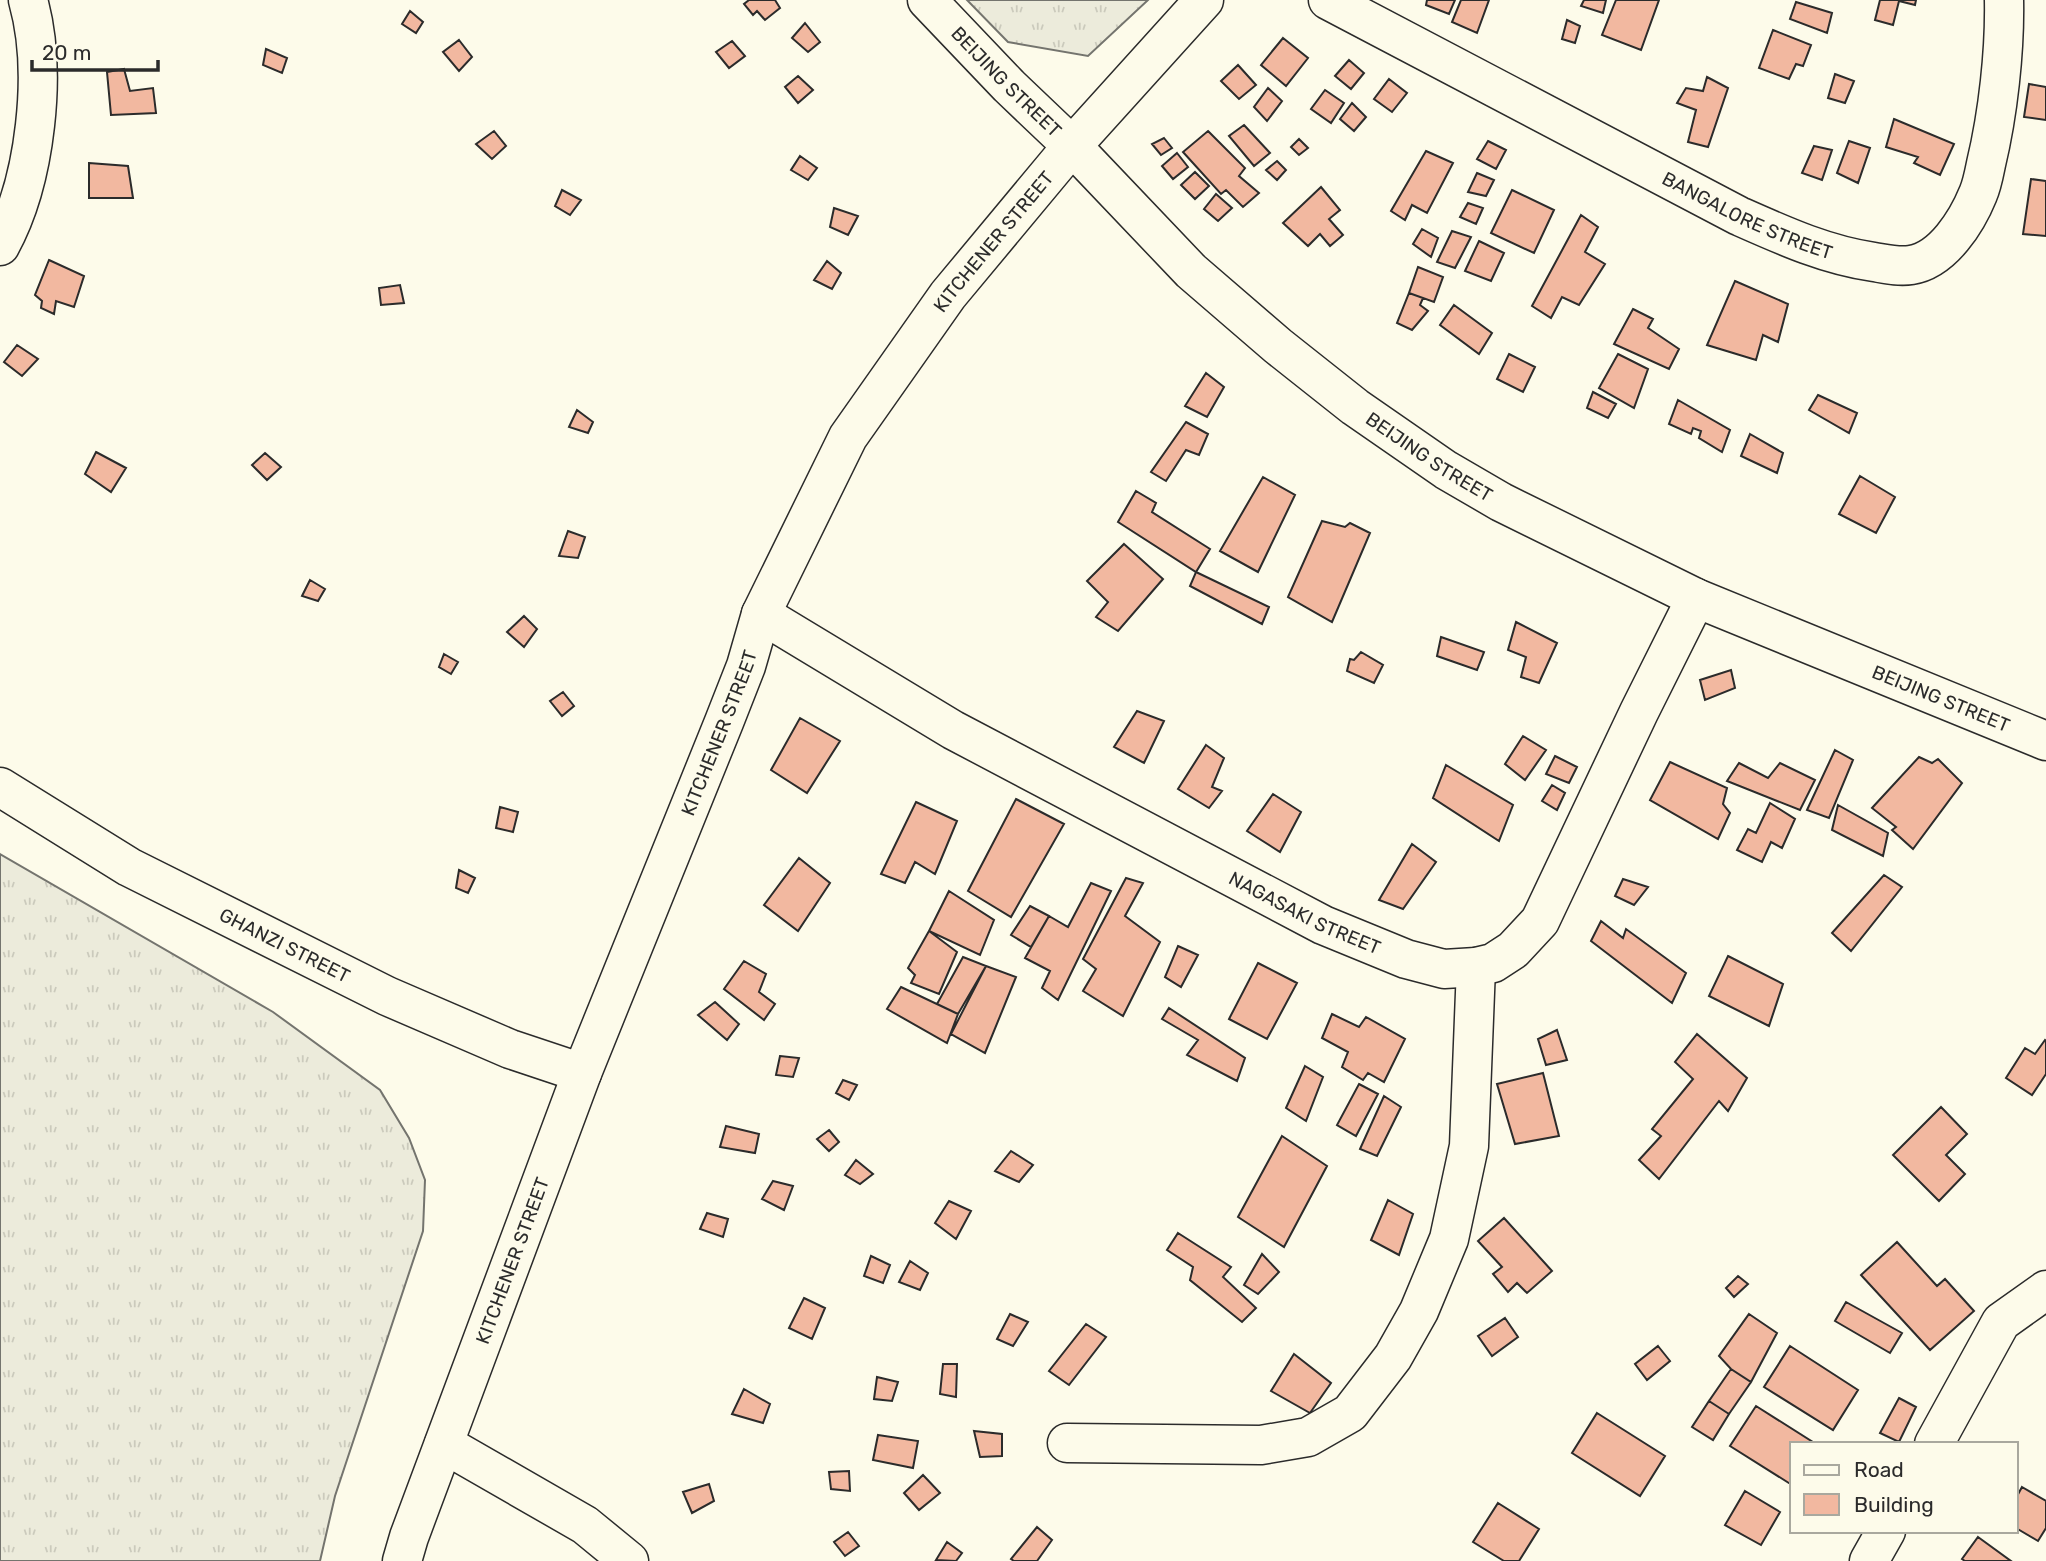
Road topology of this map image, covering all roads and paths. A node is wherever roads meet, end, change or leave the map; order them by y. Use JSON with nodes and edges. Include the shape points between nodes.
{"nodes":[{"id":1,"x":28,"y":0,"type":"edge"},
{"id":2,"x":927,"y":0,"type":"edge"},
{"id":3,"x":1204,"y":0,"type":"edge"},
{"id":4,"x":1328,"y":0,"type":"edge"},
{"id":5,"x":2004,"y":0,"type":"edge"},
{"id":6,"x":1072,"y":146,"type":"junction"},
{"id":7,"x":0,"y":246,"type":"edge"},
{"id":8,"x":1696,"y":598,"type":"junction"},
{"id":9,"x":761,"y":614,"type":"junction"},
{"id":10,"x":2046,"y":741,"type":"edge"},
{"id":11,"x":0,"y":787,"type":"edge"},
{"id":12,"x":1476,"y":967,"type":"junction"},
{"id":13,"x":582,"y":1073,"type":"junction"},
{"id":14,"x":2046,"y":1290,"type":"edge"},
{"id":15,"x":1935,"y":1442,"type":"edge"},
{"id":16,"x":1067,"y":1443,"type":"dead end"},
{"id":17,"x":444,"y":1444,"type":"junction"},
{"id":18,"x":1885,"y":1533,"type":"edge"},
{"id":19,"x":402,"y":1561,"type":"edge"},
{"id":20,"x":629,"y":1561,"type":"edge"},
{"id":21,"x":1869,"y":1561,"type":"edge"}],
"edges":[{"from":1,"to":7,"type":"street","via":[[36,62],[34,138],[24,188]]},
{"from":2,"to":6,"type":"street","name":"BEIJING STREET"},
{"from":3,"to":6,"type":"street","name":"KITCHENER STREET"},
{"from":4,"to":5,"type":"street","name":"BANGALORE STREET","via":[[1739,216],[1805,245],[1851,259],[1898,266],[1934,256],[1980,192],[1997,102]]},
{"from":6,"to":8,"type":"street","name":"BEIJING STREET","via":[[1191,271],[1355,407],[1501,502]]},
{"from":6,"to":9,"type":"street","name":"KITCHENER STREET","via":[[948,295],[848,437]]},
{"from":8,"to":10,"type":"street","name":"BEIJING STREET"},
{"from":8,"to":12,"type":"street","name":"NAGASAKI STREET","via":[[1540,921],[1513,950]]},
{"from":9,"to":12,"type":"street","name":"NAGASAKI STREET","via":[[953,730],[1323,925],[1406,959],[1444,969]]},
{"from":9,"to":13,"type":"street","name":"KITCHENER STREET","via":[[746,666]]},
{"from":11,"to":13,"type":"street","name":"GHANZI STREET","via":[[129,867],[387,996],[510,1049]]},
{"from":12,"to":16,"type":"street","via":[[1469,1146],[1448,1239],[1419,1311],[1393,1357],[1350,1413],[1308,1437],[1261,1445]]},
{"from":13,"to":17,"type":"street","name":"KITCHENER STREET"},
{"from":14,"to":15,"type":"street","via":[[2001,1322]]},
{"from":17,"to":19,"type":"street","name":"KITCHENER STREET"},
{"from":17,"to":20,"type":"street","via":[[585,1525]]},
{"from":18,"to":21,"type":"street"}]}
